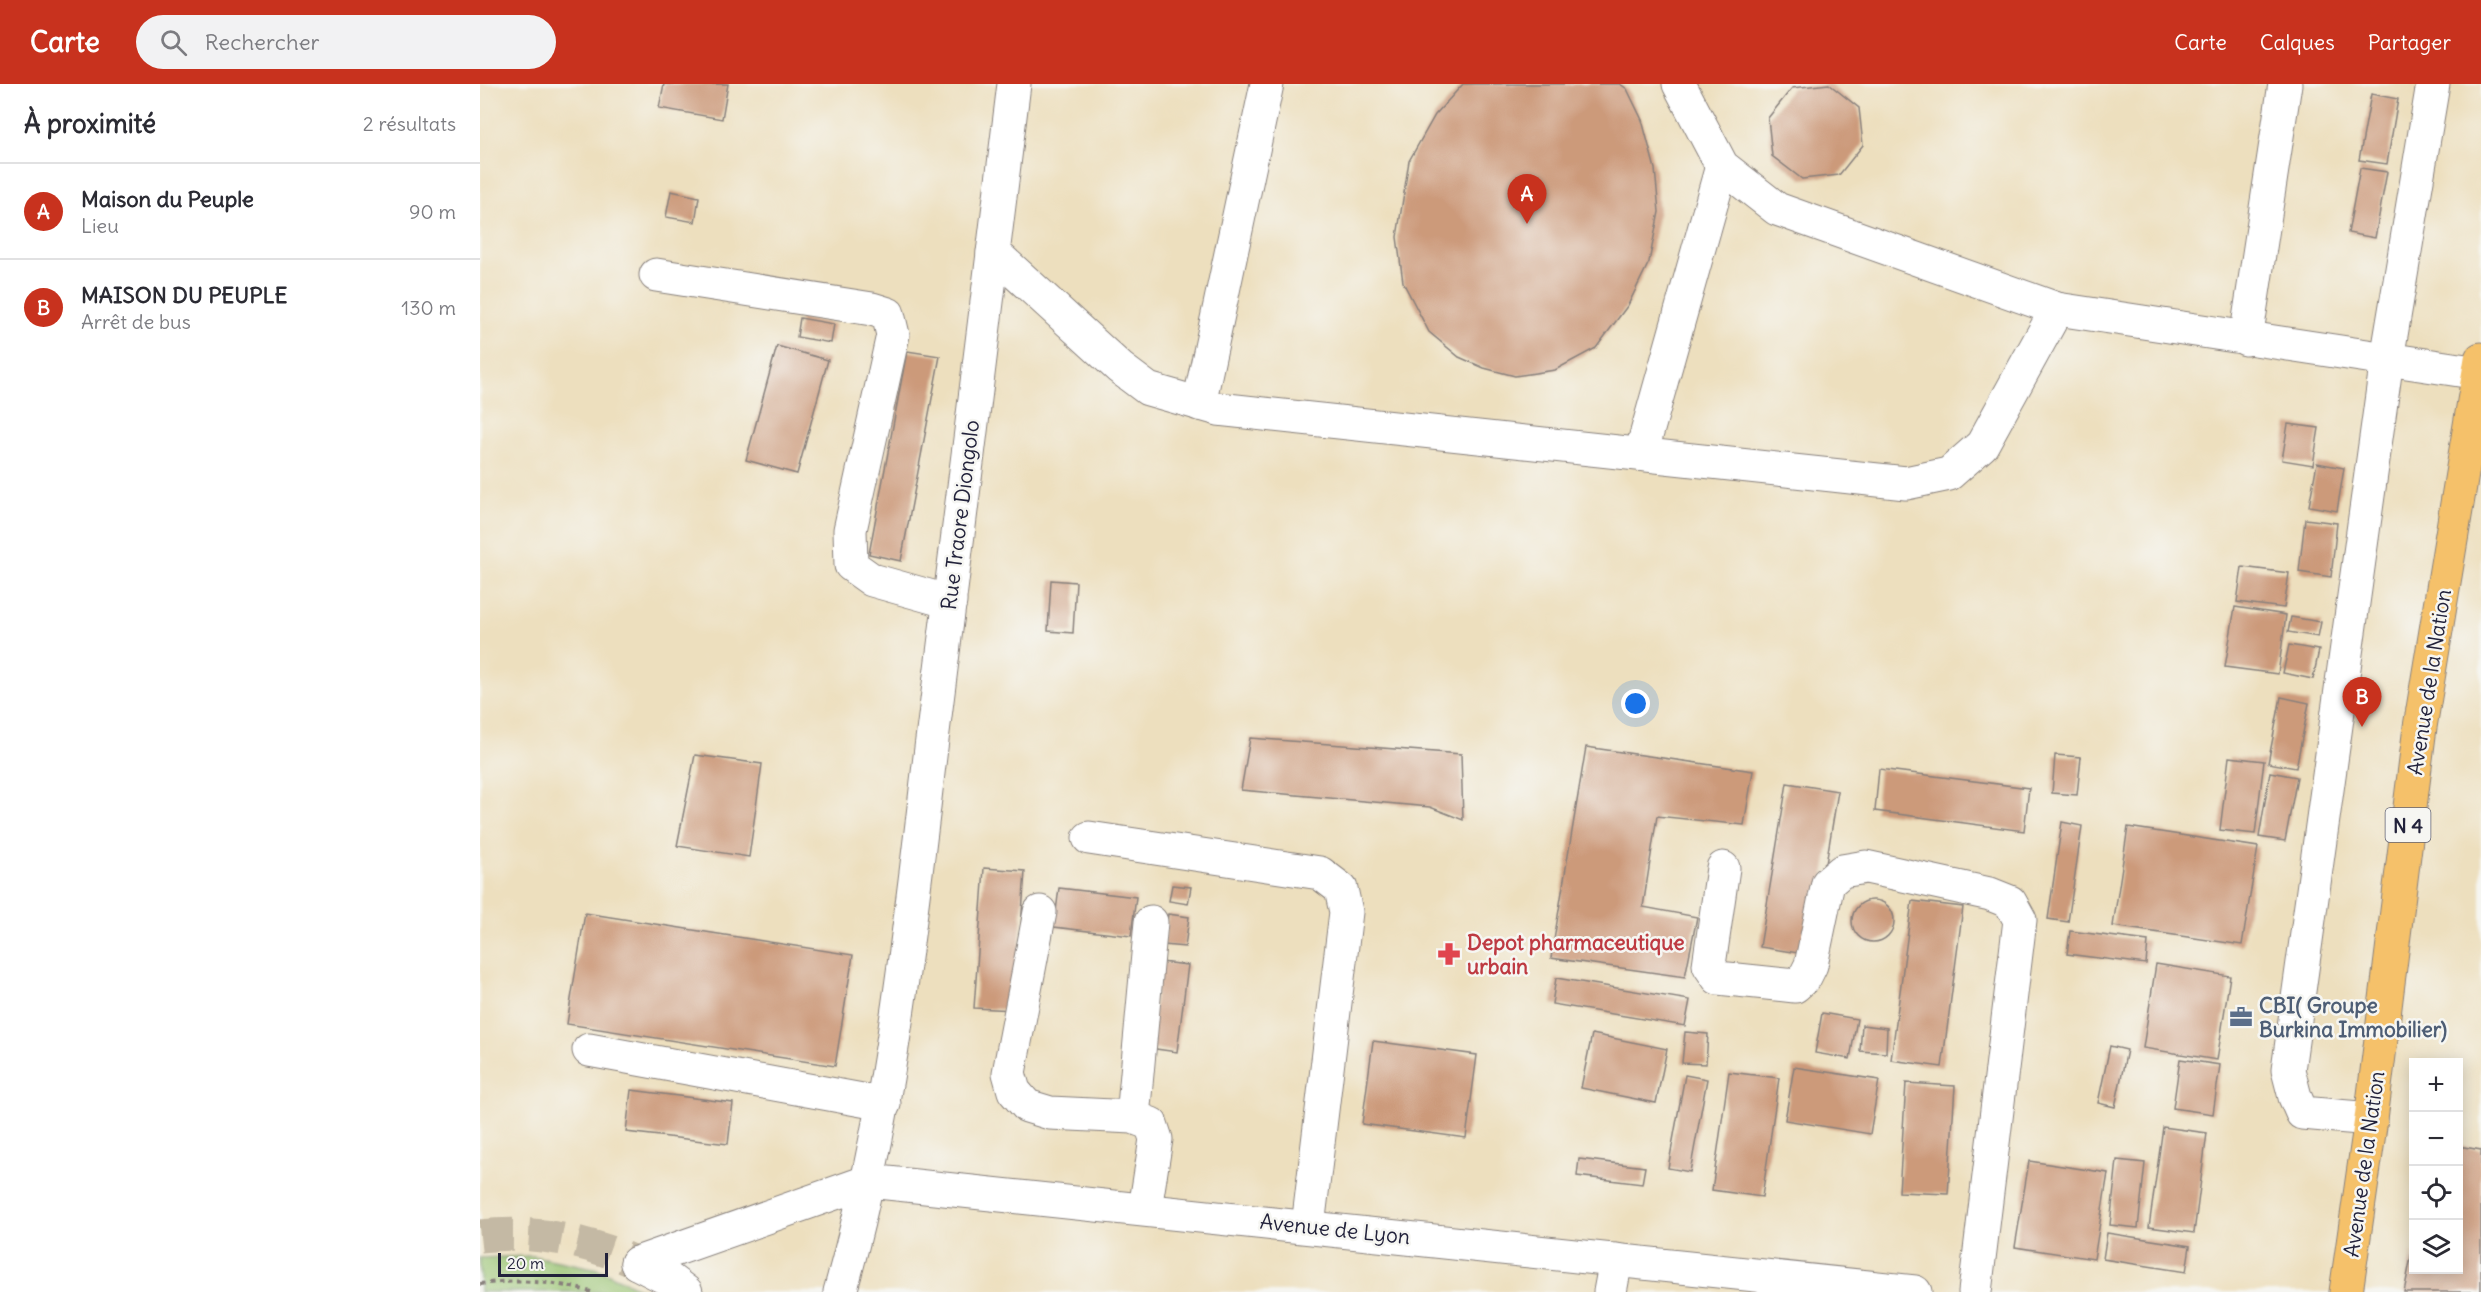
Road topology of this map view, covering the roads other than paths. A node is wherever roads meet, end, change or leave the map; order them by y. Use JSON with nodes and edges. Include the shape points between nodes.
{"nodes":[{"id":1,"x":1014,"y":84,"type":"edge"},
{"id":2,"x":1266,"y":84,"type":"edge"},
{"id":3,"x":1678,"y":84,"type":"edge"},
{"id":4,"x":2284,"y":84,"type":"edge"},
{"id":5,"x":2433,"y":84,"type":"edge"},
{"id":6,"x":1722,"y":166,"type":"junction"},
{"id":7,"x":993,"y":252,"type":"junction"},
{"id":8,"x":656,"y":275,"type":"dead end"},
{"id":9,"x":2056,"y":309,"type":"junction"},
{"id":10,"x":2247,"y":339,"type":"junction"},
{"id":11,"x":2387,"y":359,"type":"junction"},
{"id":12,"x":2480,"y":366,"type":"edge"},
{"id":13,"x":1199,"y":404,"type":"junction"},
{"id":14,"x":1641,"y":454,"type":"junction"},
{"id":15,"x":950,"y":602,"type":"junction"},
{"id":16,"x":1089,"y":838,"type":"dead end"},
{"id":17,"x":1723,"y":868,"type":"dead end"},
{"id":18,"x":1040,"y":912,"type":"dead end"},
{"id":19,"x":1151,"y":922,"type":"dead end"},
{"id":20,"x":589,"y":1050,"type":"dead end"},
{"id":21,"x":884,"y":1104,"type":"junction"},
{"id":22,"x":1133,"y":1117,"type":"junction"},
{"id":23,"x":2371,"y":1119,"type":"junction"},
{"id":24,"x":869,"y":1181,"type":"junction"},
{"id":25,"x":1145,"y":1209,"type":"junction"},
{"id":26,"x":1308,"y":1226,"type":"junction"},
{"id":27,"x":1617,"y":1260,"type":"junction"},
{"id":28,"x":686,"y":1292,"type":"edge"},
{"id":29,"x":840,"y":1292,"type":"edge"},
{"id":30,"x":1611,"y":1292,"type":"edge"},
{"id":31,"x":1915,"y":1292,"type":"edge"},
{"id":32,"x":1975,"y":1292,"type":"edge"},
{"id":33,"x":2346,"y":1292,"type":"edge"}],
"edges":[{"from":1,"to":7,"type":"street","name":"Rue Traore Diongolo"},
{"from":2,"to":13,"type":"street"},
{"from":3,"to":6,"type":"street"},
{"from":4,"to":10,"type":"street"},
{"from":5,"to":11,"type":"street"},
{"from":6,"to":9,"type":"street","via":[[1778,210]]},
{"from":6,"to":14,"type":"street"},
{"from":7,"to":13,"type":"street","via":[[1148,389]]},
{"from":7,"to":15,"type":"street","name":"Rue Traore Diongolo"},
{"from":8,"to":15,"type":"street","via":[[888,314],[893,335],[850,530],[851,565],[873,580]]},
{"from":9,"to":10,"type":"street"},
{"from":9,"to":14,"type":"street","via":[[1982,445],[1949,474],[1906,483]]},
{"from":10,"to":11,"type":"street"},
{"from":11,"to":12,"type":"street"},
{"from":11,"to":23,"type":"street","via":[[2288,1070],[2302,1113]]},
{"from":12,"to":23,"type":"highway","name":"Avenue de la Nation","number":"N 4","via":[[2420,727]]},
{"from":13,"to":14,"type":"street"},
{"from":15,"to":21,"type":"street","name":"Rue Traore Diongolo"},
{"from":16,"to":26,"type":"street","via":[[1320,873],[1341,889],[1346,912]]},
{"from":17,"to":32,"type":"street","via":[[1709,965],[1718,978],[1795,986],[1811,965],[1828,883],[1842,871],[1866,867],[1990,894],[2010,902],[2019,920]]},
{"from":18,"to":22,"type":"street","via":[[1009,1073],[1014,1091],[1027,1106],[1050,1113]]},
{"from":19,"to":22,"type":"street"},
{"from":20,"to":21,"type":"street"},
{"from":21,"to":24,"type":"street","name":"Rue Traore Diongolo"},
{"from":22,"to":25,"type":"street","via":[[1151,1124],[1156,1139]]},
{"from":23,"to":33,"type":"highway","name":"Avenue de la Nation","number":"N 4"},
{"from":24,"to":25,"type":"street","name":"Avenue de Lyon"},
{"from":24,"to":28,"type":"street","via":[[637,1263]]},
{"from":24,"to":29,"type":"street"},
{"from":25,"to":26,"type":"street","name":"Avenue de Lyon"},
{"from":26,"to":27,"type":"street","name":"Avenue de Lyon"},
{"from":27,"to":30,"type":"street"},
{"from":27,"to":31,"type":"street","name":"Avenue de Lyon"}]}
